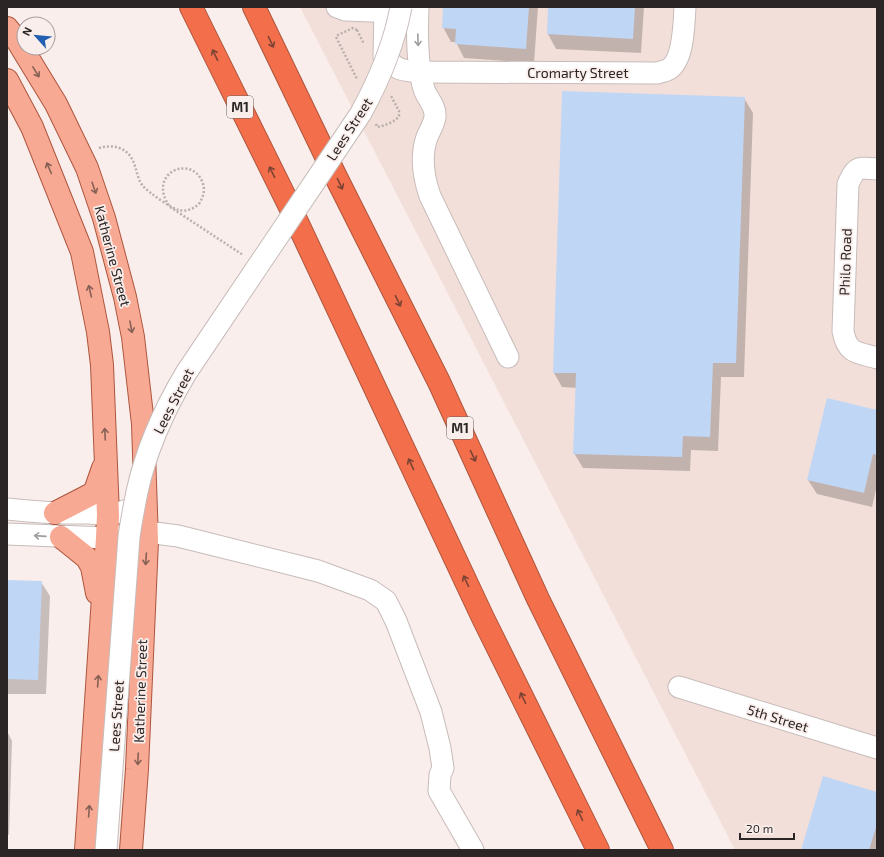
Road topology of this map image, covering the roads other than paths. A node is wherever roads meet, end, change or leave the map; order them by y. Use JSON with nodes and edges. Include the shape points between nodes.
{"nodes":[{"id":1,"x":191,"y":7,"type":"edge"},
{"id":2,"x":254,"y":7,"type":"edge"},
{"id":3,"x":337,"y":7,"type":"edge"},
{"id":4,"x":685,"y":7,"type":"edge"},
{"id":5,"x":401,"y":9,"type":"edge"},
{"id":6,"x":7,"y":28,"type":"edge"},
{"id":7,"x":421,"y":72,"type":"junction"},
{"id":8,"x":7,"y":80,"type":"edge"},
{"id":9,"x":877,"y":169,"type":"edge"},
{"id":10,"x":508,"y":357,"type":"dead end"},
{"id":11,"x":877,"y":358,"type":"edge"},
{"id":12,"x":106,"y":460,"type":"junction"},
{"id":13,"x":145,"y":506,"type":"junction"},
{"id":14,"x":7,"y":509,"type":"edge"},
{"id":15,"x":54,"y":513,"type":"junction"},
{"id":16,"x":108,"y":515,"type":"junction"},
{"id":17,"x":147,"y":532,"type":"junction"},
{"id":18,"x":7,"y":534,"type":"edge"},
{"id":19,"x":62,"y":537,"type":"junction"},
{"id":20,"x":107,"y":538,"type":"junction"},
{"id":21,"x":101,"y":628,"type":"junction"},
{"id":22,"x":679,"y":687,"type":"dead end"},
{"id":23,"x":877,"y":748,"type":"edge"},
{"id":24,"x":86,"y":850,"type":"edge"},
{"id":25,"x":106,"y":850,"type":"edge"},
{"id":26,"x":131,"y":850,"type":"edge"},
{"id":27,"x":474,"y":850,"type":"edge"},
{"id":28,"x":598,"y":850,"type":"edge"},
{"id":29,"x":662,"y":850,"type":"edge"}],
"edges":[{"from":28,"to":1,"type":"highway","number":"M1","one_way":true,"via":[[483,618],[290,207]]},
{"from":2,"to":29,"type":"highway","number":"M1","one_way":true,"via":[[439,382],[538,599]]},
{"from":3,"to":5,"type":"street","via":[[345,10]]},
{"from":4,"to":7,"type":"street","name":"Cromarty Street","via":[[684,37],[678,58],[670,69],[657,73]]},
{"from":5,"to":7,"type":"street","one_way":true,"via":[[418,42]]},
{"from":5,"to":7,"type":"street","name":"Cromarty Street","via":[[384,56],[396,69]]},
{"from":5,"to":25,"type":"street","name":"Lees Street","bridge":true,"via":[[389,54],[361,113],[186,373],[167,407],[150,448],[137,491],[129,537]]},
{"from":6,"to":13,"type":"main road","name":"Katherine Street","one_way":true,"via":[[56,104],[84,161],[104,218],[133,336],[143,424]]},
{"from":7,"to":10,"type":"street","via":[[424,90],[434,106],[435,117],[422,158],[425,182]]},
{"from":12,"to":8,"type":"main road","name":"Katherine Street","one_way":true,"via":[[102,365],[82,252],[32,127]]},
{"from":9,"to":11,"type":"street","name":"Philo Road","via":[[860,168],[854,171],[848,184],[843,331],[845,343],[853,350]]},
{"from":12,"to":15,"type":"main road","via":[[95,491]]},
{"from":12,"to":16,"type":"main road","name":"Katherine Street"},
{"from":13,"to":16,"type":"street"},
{"from":13,"to":17,"type":"main road","name":"Katherine Street"},
{"from":14,"to":15,"type":"street"},
{"from":15,"to":16,"type":"street","via":[[84,512]]},
{"from":16,"to":20,"type":"main road","name":"Katherine Street"},
{"from":17,"to":20,"type":"street"},
{"from":17,"to":26,"type":"main road","name":"Katherine Street","one_way":true},
{"from":17,"to":27,"type":"street","via":[[178,536],[318,571],[370,590],[386,601],[431,712],[440,748],[442,768],[439,791]]},
{"from":19,"to":18,"type":"street","one_way":true},
{"from":19,"to":20,"type":"street"},
{"from":19,"to":21,"type":"main road","via":[[86,558],[92,567]]},
{"from":20,"to":21,"type":"main road","name":"Katherine Street"},
{"from":24,"to":21,"type":"main road","name":"Katherine Street","one_way":true},
{"from":22,"to":23,"type":"street","name":"5th Street"}]}
